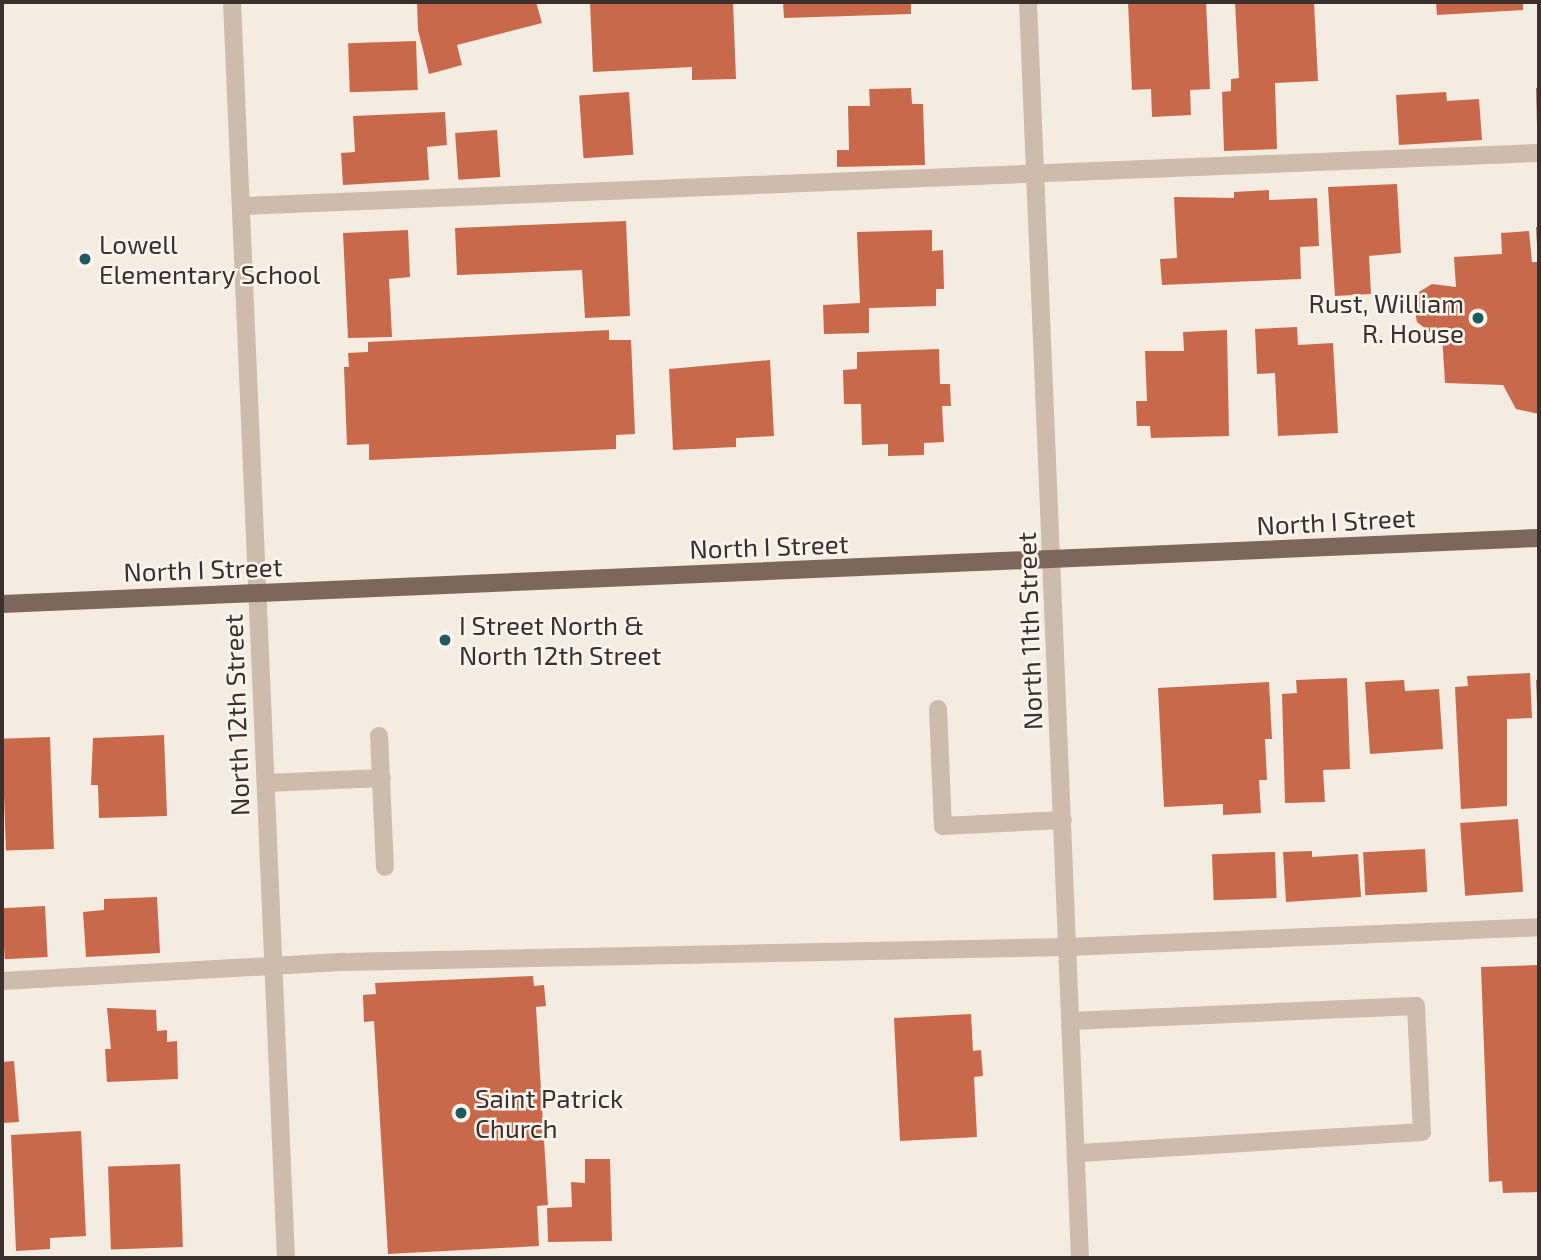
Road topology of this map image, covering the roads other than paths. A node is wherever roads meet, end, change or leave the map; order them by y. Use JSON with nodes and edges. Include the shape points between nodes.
{"nodes":[{"id":1,"x":232,"y":2,"type":"edge"},
{"id":2,"x":1028,"y":2,"type":"edge"},
{"id":3,"x":1539,"y":153,"type":"edge"},
{"id":4,"x":1036,"y":174,"type":"junction"},
{"id":5,"x":241,"y":206,"type":"junction"},
{"id":6,"x":1539,"y":538,"type":"edge"},
{"id":7,"x":1052,"y":560,"type":"junction"},
{"id":8,"x":257,"y":594,"type":"junction"},
{"id":9,"x":2,"y":604,"type":"edge"},
{"id":10,"x":938,"y":709,"type":"dead end"},
{"id":11,"x":379,"y":736,"type":"dead end"},
{"id":12,"x":382,"y":778,"type":"junction"},
{"id":13,"x":266,"y":783,"type":"junction"},
{"id":14,"x":1063,"y":820,"type":"junction"},
{"id":15,"x":385,"y":867,"type":"dead end"},
{"id":16,"x":1539,"y":928,"type":"edge"},
{"id":17,"x":1068,"y":947,"type":"junction"},
{"id":18,"x":274,"y":969,"type":"junction"},
{"id":19,"x":2,"y":981,"type":"edge"},
{"id":20,"x":1071,"y":1021,"type":"junction"},
{"id":21,"x":1076,"y":1153,"type":"junction"},
{"id":22,"x":286,"y":1258,"type":"edge"},
{"id":23,"x":1080,"y":1258,"type":"edge"}],
"edges":[{"from":1,"to":5,"type":"street","name":"North 12th Street"},
{"from":2,"to":4,"type":"street","name":"North 11th Street"},
{"from":3,"to":4,"type":"street"},
{"from":4,"to":5,"type":"street"},
{"from":4,"to":7,"type":"street","name":"North 11th Street"},
{"from":5,"to":8,"type":"street","name":"North 12th Street"},
{"from":6,"to":7,"type":"main road","name":"North I Street"},
{"from":7,"to":8,"type":"main road","name":"North I Street"},
{"from":7,"to":14,"type":"street","name":"North 11th Street"},
{"from":8,"to":9,"type":"main road","name":"North I Street"},
{"from":8,"to":13,"type":"street","name":"North 12th Street"},
{"from":10,"to":14,"type":"street","via":[[943,826]]},
{"from":11,"to":12,"type":"street"},
{"from":12,"to":13,"type":"street"},
{"from":12,"to":15,"type":"street"},
{"from":13,"to":18,"type":"street","name":"North 12th Street"},
{"from":14,"to":17,"type":"street","name":"North 11th Street"},
{"from":16,"to":17,"type":"street"},
{"from":17,"to":18,"type":"street","via":[[344,962]]},
{"from":17,"to":20,"type":"street","name":"North 11th Street"},
{"from":18,"to":19,"type":"street"},
{"from":18,"to":22,"type":"street","name":"North 12th Street"},
{"from":20,"to":21,"type":"street","name":"North 11th Street"},
{"from":20,"to":21,"type":"street","via":[[1416,1006],[1422,1132]]},
{"from":21,"to":23,"type":"street","name":"North 11th Street"}]}
